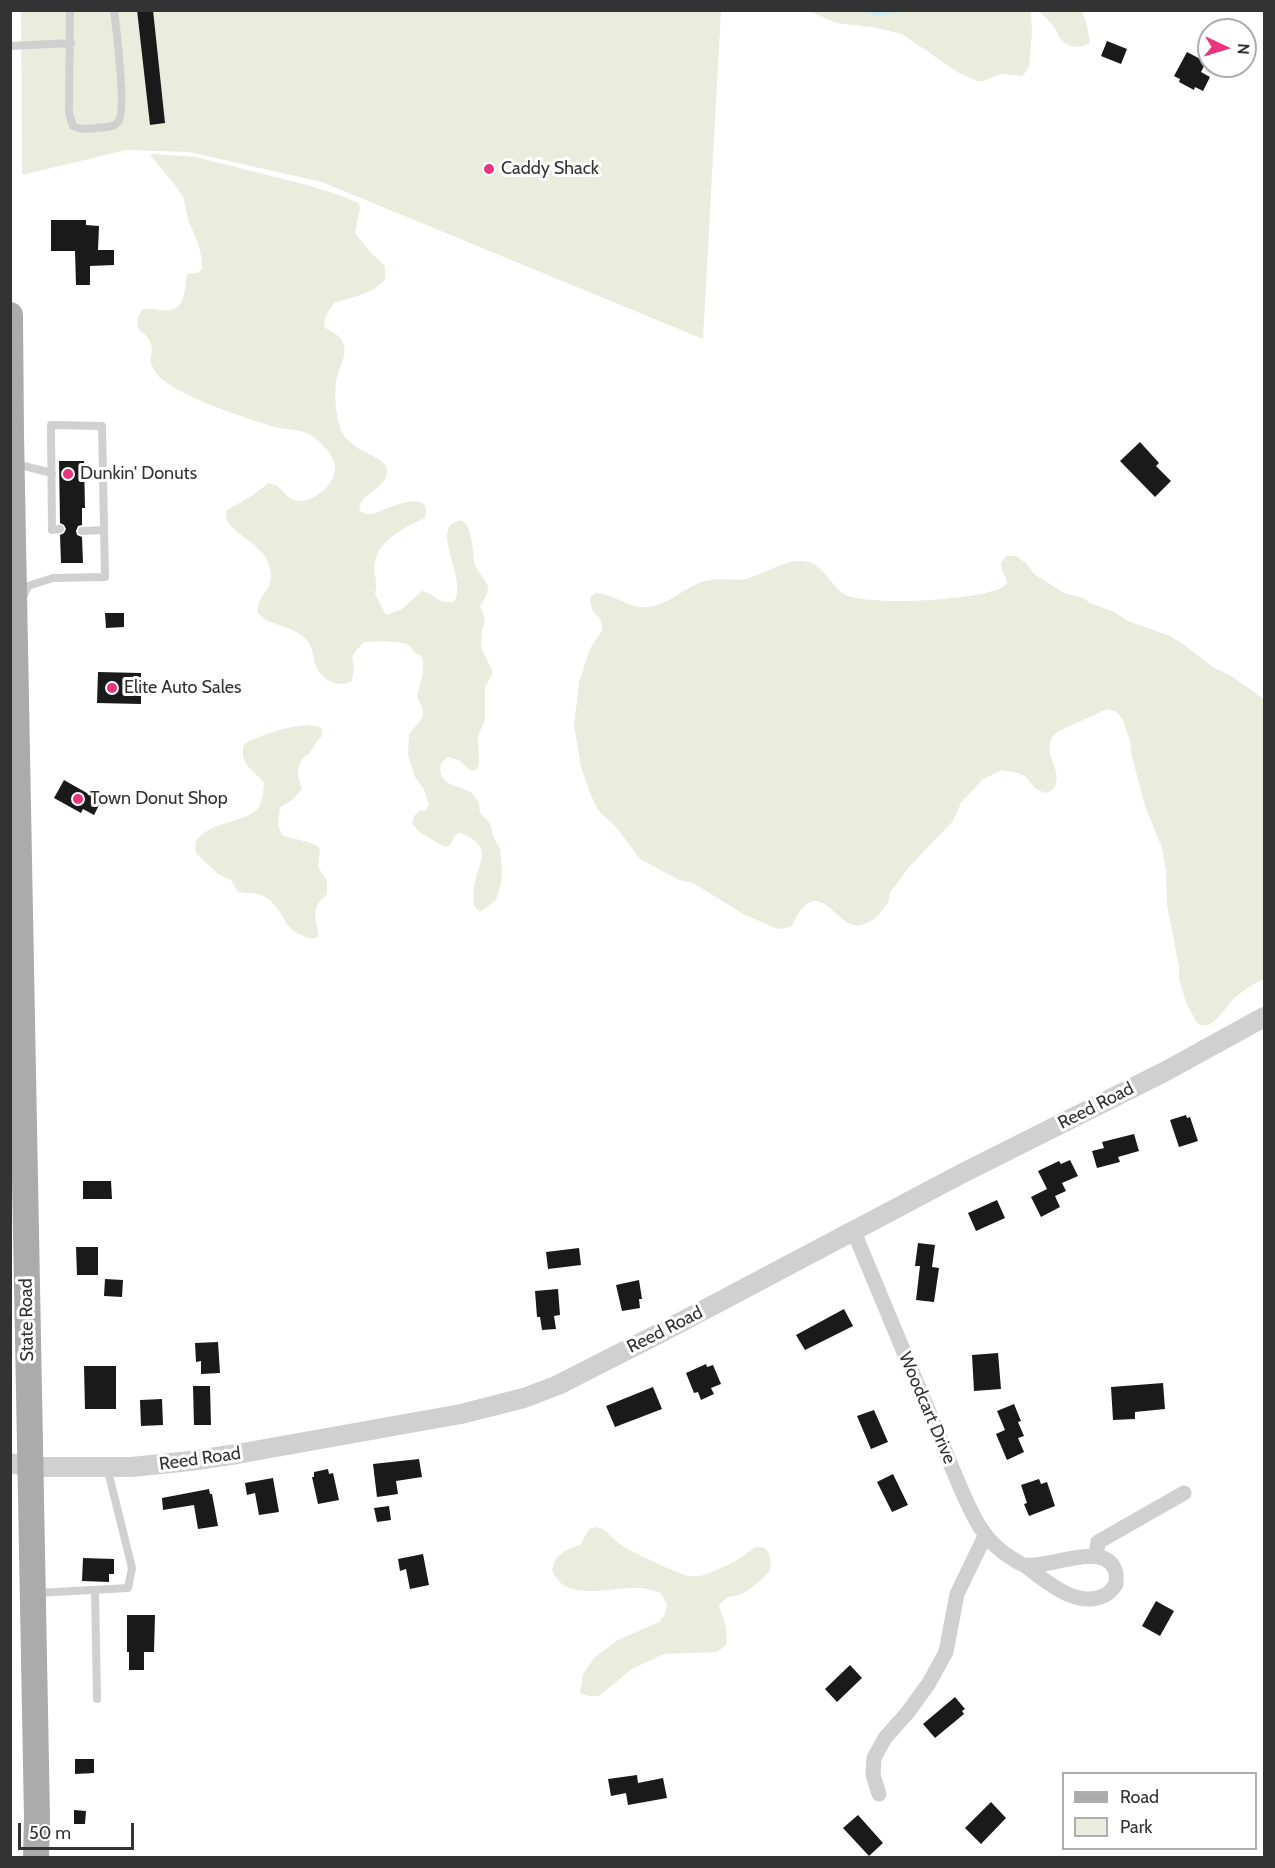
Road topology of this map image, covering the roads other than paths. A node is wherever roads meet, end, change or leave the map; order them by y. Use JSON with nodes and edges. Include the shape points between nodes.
{"nodes":[{"id":1,"x":70,"y":10,"type":"edge"},
{"id":2,"x":114,"y":10,"type":"edge"},
{"id":3,"x":71,"y":43,"type":"junction"},
{"id":4,"x":10,"y":46,"type":"edge"},
{"id":5,"x":10,"y":315,"type":"edge"},
{"id":6,"x":11,"y":434,"type":"edge"},
{"id":7,"x":12,"y":462,"type":"edge"},
{"id":8,"x":52,"y":473,"type":"junction"},
{"id":9,"x":60,"y":530,"type":"dead end"},
{"id":10,"x":104,"y":530,"type":"junction"},
{"id":11,"x":82,"y":531,"type":"dead end"},
{"id":12,"x":15,"y":615,"type":"junction"},
{"id":13,"x":1264,"y":1017,"type":"edge"},
{"id":14,"x":854,"y":1232,"type":"junction"},
{"id":15,"x":20,"y":1465,"type":"edge"},
{"id":16,"x":107,"y":1467,"type":"junction"},
{"id":17,"x":1184,"y":1493,"type":"dead end"},
{"id":18,"x":985,"y":1536,"type":"junction"},
{"id":19,"x":1096,"y":1555,"type":"junction"},
{"id":20,"x":1024,"y":1565,"type":"junction"},
{"id":21,"x":95,"y":1590,"type":"junction"},
{"id":22,"x":32,"y":1594,"type":"junction"},
{"id":23,"x":97,"y":1699,"type":"dead end"},
{"id":24,"x":879,"y":1794,"type":"dead end"},
{"id":25,"x":36,"y":1857,"type":"edge"}],
"edges":[{"from":1,"to":3,"type":"lane"},
{"from":2,"to":3,"type":"lane","via":[[122,102],[118,123],[80,129],[73,126],[69,113]]},
{"from":3,"to":4,"type":"lane"},
{"from":5,"to":6,"type":"main road","name":"State Road"},
{"from":6,"to":7,"type":"main road","name":"State Road"},
{"from":7,"to":8,"type":"lane"},
{"from":7,"to":12,"type":"main road","name":"State Road"},
{"from":8,"to":9,"type":"lane","via":[[52,530]]},
{"from":8,"to":10,"type":"lane","via":[[51,425],[102,426]]},
{"from":10,"to":11,"type":"lane"},
{"from":10,"to":12,"type":"lane","via":[[105,577],[53,578],[28,586]]},
{"from":12,"to":15,"type":"main road","name":"State Road"},
{"from":13,"to":14,"type":"street","name":"Reed Road"},
{"from":14,"to":16,"type":"street","name":"Reed Road","via":[[656,1336],[524,1398],[461,1414],[237,1454],[159,1465]]},
{"from":14,"to":18,"type":"street","name":"Woodcart Drive","via":[[958,1482]]},
{"from":15,"to":16,"type":"street","name":"Reed Road"},
{"from":15,"to":22,"type":"main road","name":"State Road"},
{"from":16,"to":21,"type":"lane","via":[[132,1568],[128,1588]]},
{"from":17,"to":19,"type":"street","via":[[1098,1542]]},
{"from":18,"to":20,"type":"street","name":"Woodcart Drive"},
{"from":18,"to":24,"type":"street","via":[[957,1594],[946,1652],[929,1683],[874,1758],[873,1776]]},
{"from":19,"to":20,"type":"street"},
{"from":19,"to":20,"type":"street","name":"Woodcart Drive","via":[[1107,1559],[1115,1569],[1116,1584],[1108,1594],[1090,1600],[1074,1597]]},
{"from":21,"to":22,"type":"lane"},
{"from":21,"to":23,"type":"lane"},
{"from":22,"to":25,"type":"main road","name":"State Road"}]}
